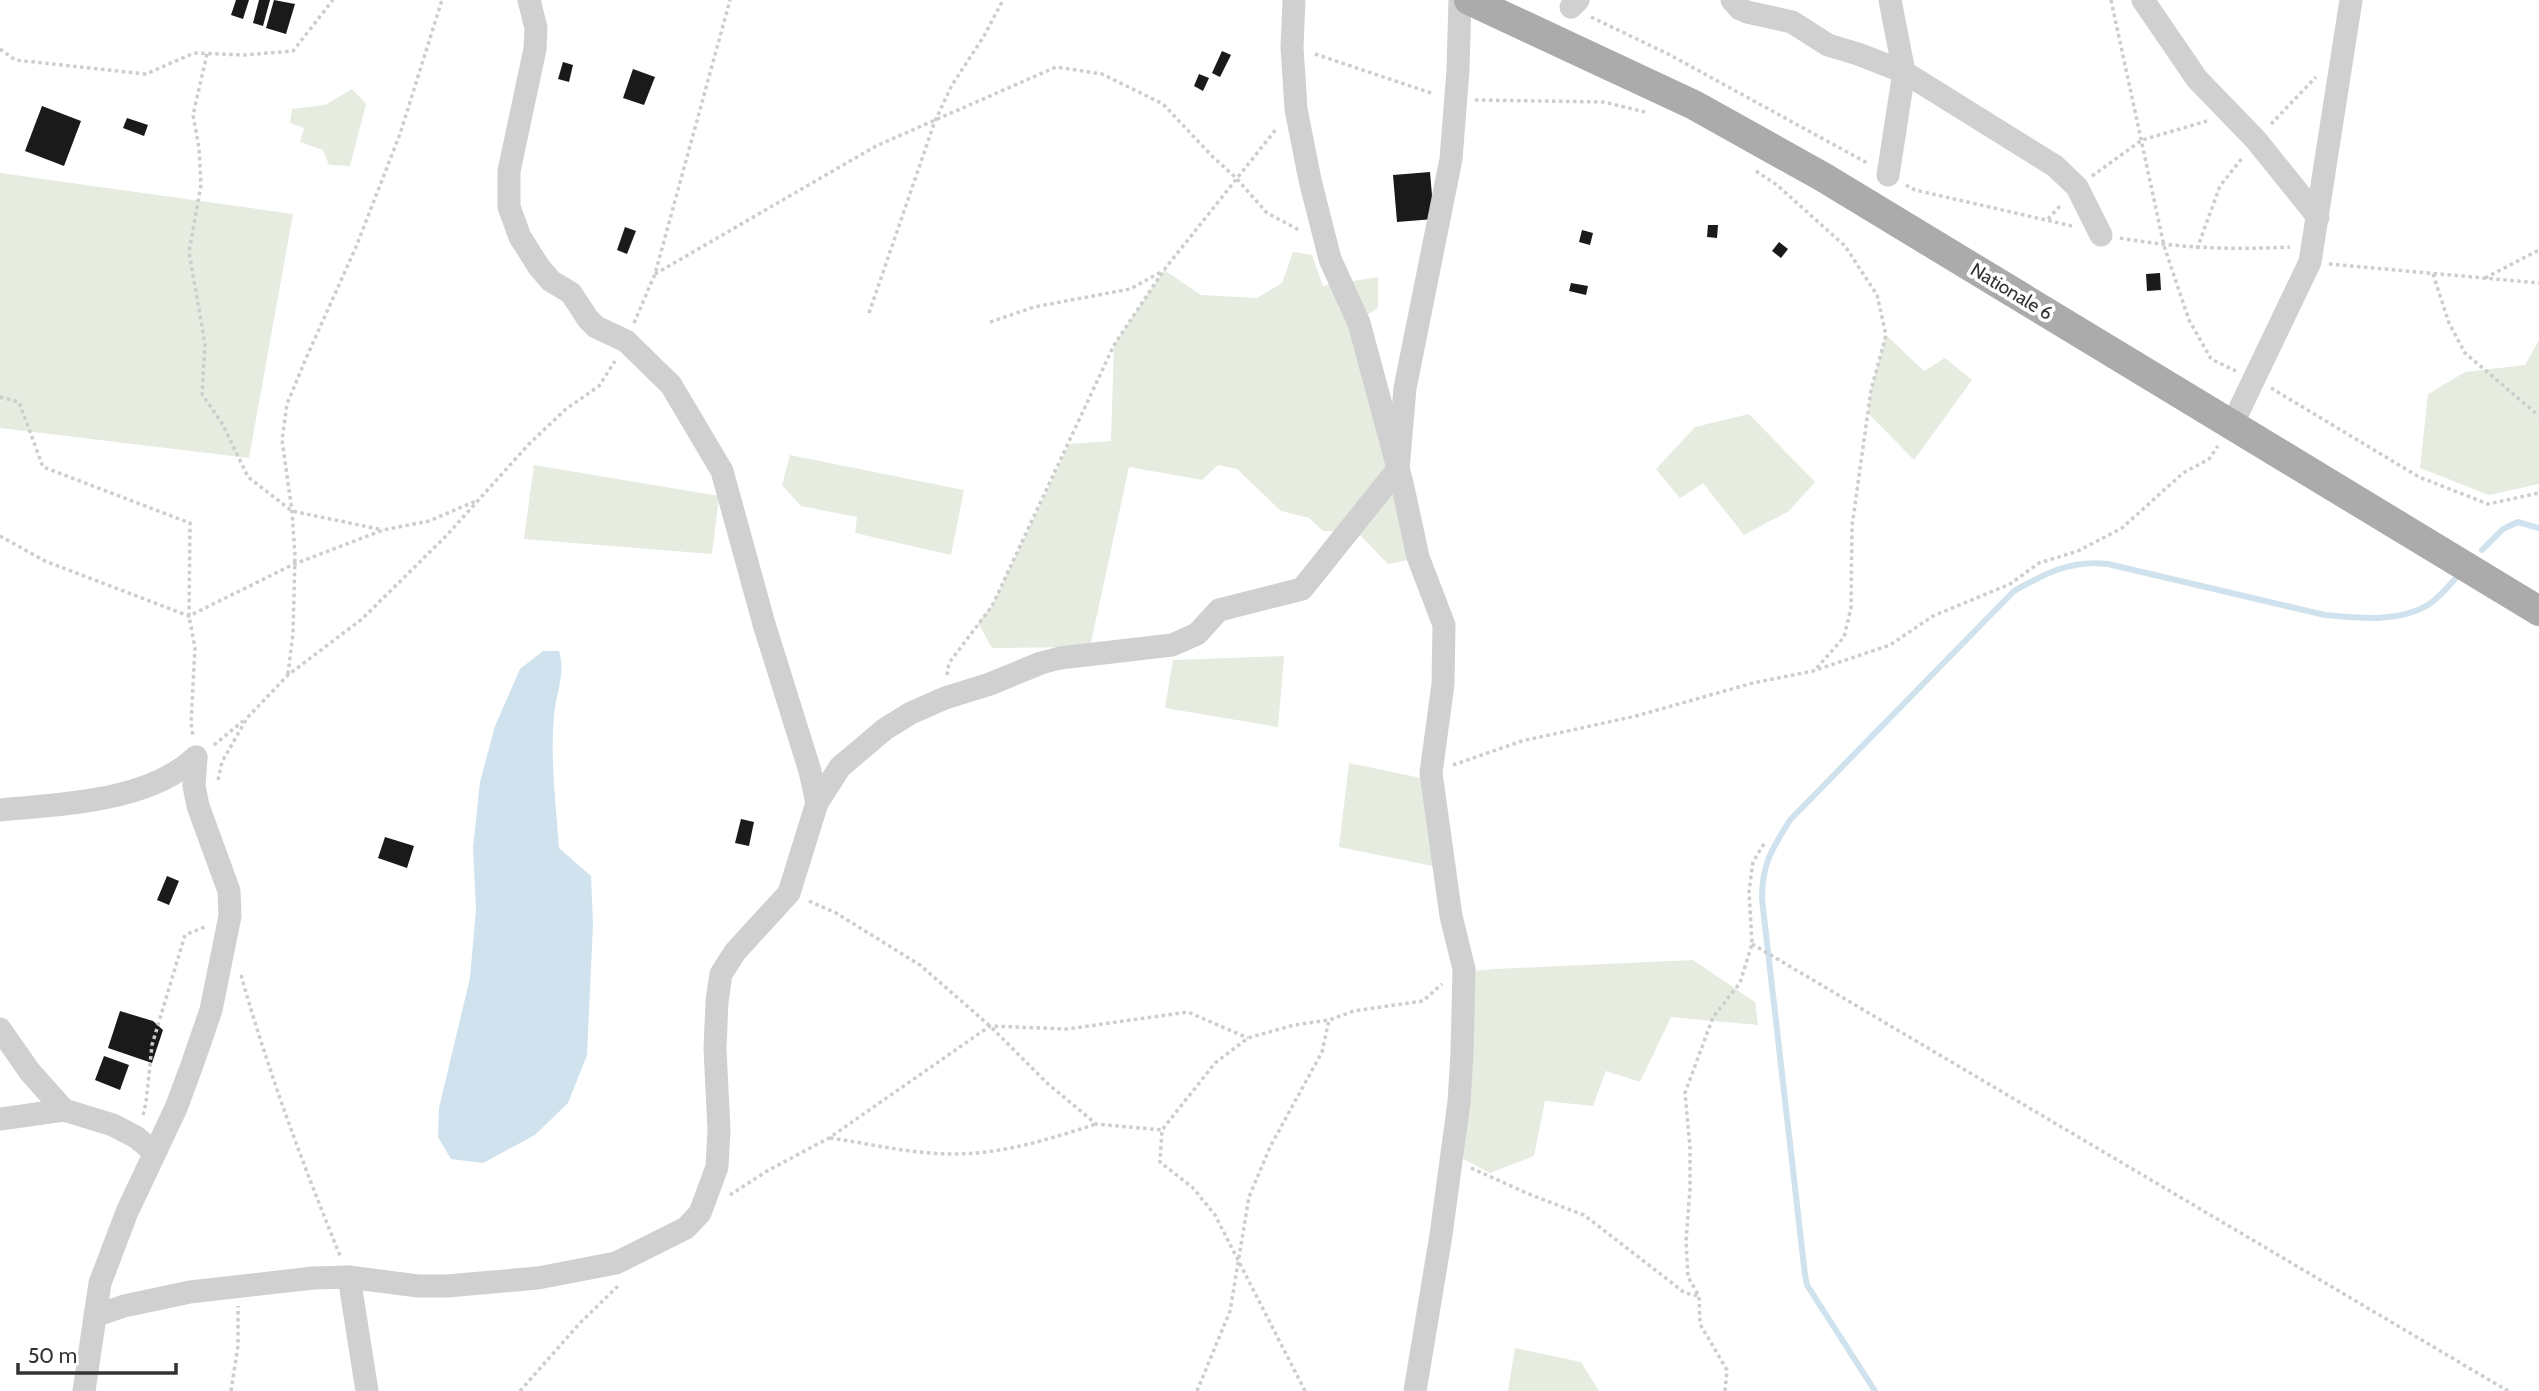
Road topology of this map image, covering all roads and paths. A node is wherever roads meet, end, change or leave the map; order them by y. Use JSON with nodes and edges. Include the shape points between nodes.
{"nodes":[{"id":1,"x":332,"y":0,"type":"edge"},
{"id":2,"x":442,"y":0,"type":"edge"},
{"id":3,"x":529,"y":0,"type":"edge"},
{"id":4,"x":730,"y":0,"type":"edge"},
{"id":5,"x":1003,"y":0,"type":"edge"},
{"id":6,"x":1294,"y":0,"type":"edge"},
{"id":7,"x":1460,"y":0,"type":"edge"},
{"id":8,"x":1469,"y":0,"type":"edge"},
{"id":9,"x":1732,"y":0,"type":"edge"},
{"id":10,"x":1890,"y":0,"type":"edge"},
{"id":11,"x":2143,"y":0,"type":"edge"},
{"id":12,"x":2351,"y":0,"type":"edge"},
{"id":13,"x":1574,"y":3,"type":"edge"},
{"id":14,"x":1292,"y":47,"type":"junction"},
{"id":15,"x":0,"y":49,"type":"edge"},
{"id":16,"x":207,"y":54,"type":"junction"},
{"id":17,"x":1904,"y":72,"type":"junction"},
{"id":18,"x":1455,"y":100,"type":"junction"},
{"id":19,"x":1296,"y":109,"type":"junction"},
{"id":20,"x":1653,"y":114,"type":"dead end"},
{"id":21,"x":2229,"y":114,"type":"junction"},
{"id":22,"x":935,"y":121,"type":"junction"},
{"id":23,"x":1756,"y":171,"type":"dead end"},
{"id":24,"x":1888,"y":175,"type":"junction"},
{"id":25,"x":1236,"y":178,"type":"junction"},
{"id":26,"x":2077,"y":187,"type":"junction"},
{"id":27,"x":2318,"y":217,"type":"junction"},
{"id":28,"x":2048,"y":219,"type":"junction"},
{"id":29,"x":1303,"y":232,"type":"dead end"},
{"id":30,"x":2101,"y":235,"type":"junction"},
{"id":31,"x":2539,"y":250,"type":"edge"},
{"id":32,"x":2311,"y":254,"type":"junction"},
{"id":33,"x":1164,"y":270,"type":"junction"},
{"id":34,"x":2432,"y":273,"type":"junction"},
{"id":35,"x":655,"y":274,"type":"junction"},
{"id":36,"x":2485,"y":278,"type":"junction"},
{"id":37,"x":2539,"y":283,"type":"edge"},
{"id":38,"x":869,"y":313,"type":"dead end"},
{"id":39,"x":990,"y":322,"type":"dead end"},
{"id":40,"x":626,"y":341,"type":"junction"},
{"id":41,"x":0,"y":397,"type":"edge"},
{"id":42,"x":2539,"y":416,"type":"edge"},
{"id":43,"x":2232,"y":425,"type":"junction"},
{"id":44,"x":1398,"y":469,"type":"junction"},
{"id":45,"x":479,"y":499,"type":"junction"},
{"id":46,"x":292,"y":511,"type":"junction"},
{"id":47,"x":383,"y":530,"type":"junction"},
{"id":48,"x":0,"y":536,"type":"edge"},
{"id":49,"x":294,"y":564,"type":"junction"},
{"id":50,"x":2539,"y":611,"type":"edge"},
{"id":51,"x":189,"y":616,"type":"junction"},
{"id":52,"x":1813,"y":671,"type":"junction"},
{"id":53,"x":288,"y":675,"type":"junction"},
{"id":54,"x":945,"y":698,"type":"junction"},
{"id":55,"x":247,"y":718,"type":"junction"},
{"id":56,"x":196,"y":757,"type":"junction"},
{"id":57,"x":1431,"y":773,"type":"junction"},
{"id":58,"x":217,"y":786,"type":"dead end"},
{"id":59,"x":817,"y":803,"type":"junction"},
{"id":60,"x":0,"y":810,"type":"edge"},
{"id":61,"x":1765,"y":842,"type":"dead end"},
{"id":62,"x":789,"y":893,"type":"junction"},
{"id":63,"x":230,"y":916,"type":"junction"},
{"id":64,"x":1752,"y":944,"type":"junction"},
{"id":65,"x":1463,"y":963,"type":"junction"},
{"id":66,"x":240,"y":968,"type":"dead end"},
{"id":67,"x":1329,"y":1020,"type":"junction"},
{"id":68,"x":990,"y":1026,"type":"junction"},
{"id":69,"x":0,"y":1029,"type":"edge"},
{"id":70,"x":1248,"y":1038,"type":"junction"},
{"id":71,"x":64,"y":1110,"type":"junction"},
{"id":72,"x":0,"y":1119,"type":"edge"},
{"id":73,"x":1096,"y":1124,"type":"junction"},
{"id":74,"x":1162,"y":1130,"type":"junction"},
{"id":75,"x":136,"y":1137,"type":"junction"},
{"id":76,"x":829,"y":1138,"type":"junction"},
{"id":77,"x":154,"y":1152,"type":"junction"},
{"id":78,"x":1452,"y":1158,"type":"junction"},
{"id":79,"x":700,"y":1213,"type":"junction"},
{"id":80,"x":1240,"y":1262,"type":"junction"},
{"id":81,"x":349,"y":1277,"type":"junction"},
{"id":82,"x":625,"y":1278,"type":"dead end"},
{"id":83,"x":238,"y":1288,"type":"junction"},
{"id":84,"x":1699,"y":1296,"type":"junction"},
{"id":85,"x":95,"y":1316,"type":"junction"},
{"id":86,"x":84,"y":1391,"type":"edge"},
{"id":87,"x":231,"y":1391,"type":"edge"},
{"id":88,"x":367,"y":1391,"type":"edge"},
{"id":89,"x":520,"y":1391,"type":"edge"},
{"id":90,"x":1197,"y":1391,"type":"edge"},
{"id":91,"x":1305,"y":1391,"type":"edge"},
{"id":92,"x":1415,"y":1391,"type":"edge"},
{"id":93,"x":1726,"y":1391,"type":"edge"},
{"id":94,"x":2508,"y":1391,"type":"edge"}],
"edges":[{"from":1,"to":16,"type":"path","via":[[293,51]]},
{"from":2,"to":46,"type":"path","via":[[391,159],[288,404],[282,440]]},
{"from":3,"to":40,"type":"street","via":[[536,28],[535,49],[509,171],[509,207],[520,236],[551,281],[571,293],[596,327]]},
{"from":4,"to":35,"type":"path"},
{"from":5,"to":22,"type":"path"},
{"from":6,"to":14,"type":"street"},
{"from":7,"to":18,"type":"street"},
{"from":8,"to":43,"type":"main road","name":"Nationale 6","via":[[1693,105],[1823,177]]},
{"from":9,"to":17,"type":"street","via":[[1747,12],[1792,22],[1828,45]]},
{"from":10,"to":17,"type":"street"},
{"from":11,"to":21,"type":"street","via":[[2180,58]]},
{"from":12,"to":27,"type":"street"},
{"from":13,"to":24,"type":"path"},
{"from":14,"to":18,"type":"path"},
{"from":14,"to":19,"type":"street"},
{"from":15,"to":16,"type":"path","via":[[15,60],[146,74],[194,53]]},
{"from":16,"to":46,"type":"path","via":[[192,116],[201,186],[189,252],[205,344],[202,394],[248,477]]},
{"from":17,"to":24,"type":"street"},
{"from":17,"to":26,"type":"street","via":[[2055,166]]},
{"from":18,"to":20,"type":"path","via":[[1604,102]]},
{"from":18,"to":44,"type":"street","via":[[1451,159],[1405,388]]},
{"from":19,"to":25,"type":"path"},
{"from":19,"to":44,"type":"street","via":[[1330,259],[1359,323]]},
{"from":21,"to":26,"type":"path","via":[[2142,140]]},
{"from":21,"to":27,"type":"street"},
{"from":22,"to":25,"type":"path","via":[[1056,67],[1102,74],[1163,104]]},
{"from":22,"to":35,"type":"path","via":[[876,146]]},
{"from":22,"to":38,"type":"path"},
{"from":23,"to":52,"type":"path","via":[[1845,246],[1877,295],[1886,335],[1871,390],[1852,526],[1851,608],[1844,637]]},
{"from":24,"to":28,"type":"path","via":[[1915,190]]},
{"from":25,"to":29,"type":"path","via":[[1267,213]]},
{"from":25,"to":33,"type":"path"},
{"from":26,"to":28,"type":"path"},
{"from":26,"to":30,"type":"street"},
{"from":27,"to":32,"type":"street"},
{"from":28,"to":30,"type":"path"},
{"from":30,"to":32,"type":"path","via":[[2164,246]]},
{"from":31,"to":36,"type":"path"},
{"from":32,"to":34,"type":"path"},
{"from":32,"to":43,"type":"street"},
{"from":33,"to":39,"type":"path","via":[[1130,289],[1034,307]]},
{"from":33,"to":54,"type":"path","via":[[1114,345],[992,606],[949,663]]},
{"from":34,"to":36,"type":"path"},
{"from":34,"to":42,"type":"path","via":[[2465,353]]},
{"from":35,"to":40,"type":"path"},
{"from":36,"to":37,"type":"path"},
{"from":40,"to":45,"type":"path","via":[[599,387],[527,444]]},
{"from":40,"to":59,"type":"street","via":[[671,385],[722,471]]},
{"from":41,"to":51,"type":"path","via":[[19,402],[43,467],[190,523]]},
{"from":43,"to":50,"type":"main road","name":"Nationale 6"},
{"from":43,"to":52,"type":"path","via":[[2209,459],[2183,473],[2122,528],[1933,616],[1890,645]]},
{"from":44,"to":54,"type":"street","via":[[1302,589],[1219,610],[1197,634],[1171,645],[1060,658]]},
{"from":44,"to":57,"type":"street","via":[[1418,557],[1444,625],[1443,684]]},
{"from":45,"to":47,"type":"path","via":[[429,521]]},
{"from":45,"to":53,"type":"path","via":[[362,619]]},
{"from":46,"to":47,"type":"path"},
{"from":46,"to":49,"type":"path"},
{"from":47,"to":49,"type":"path"},
{"from":48,"to":51,"type":"path","via":[[45,561]]},
{"from":49,"to":51,"type":"path"},
{"from":49,"to":53,"type":"path"},
{"from":51,"to":56,"type":"path","via":[[195,648],[191,723]]},
{"from":52,"to":57,"type":"path","via":[[1522,741]]},
{"from":53,"to":55,"type":"path"},
{"from":54,"to":59,"type":"street","via":[[911,713],[861,748],[840,767]]},
{"from":55,"to":56,"type":"path"},
{"from":55,"to":58,"type":"path","via":[[222,762]]},
{"from":56,"to":60,"type":"street","via":[[182,771],[129,792]]},
{"from":56,"to":63,"type":"street","via":[[198,806],[229,891]]},
{"from":57,"to":65,"type":"street","via":[[1451,916]]},
{"from":59,"to":62,"type":"street"},
{"from":61,"to":64,"type":"path","via":[[1753,862]]},
{"from":62,"to":68,"type":"path","via":[[835,913],[920,965]]},
{"from":62,"to":79,"type":"street","via":[[721,974],[716,1000],[717,1167]]},
{"from":63,"to":75,"type":"path","via":[[184,935],[152,1045],[146,1103]]},
{"from":63,"to":77,"type":"street","via":[[211,1010],[176,1108]]},
{"from":64,"to":84,"type":"path","via":[[1740,983],[1713,1017],[1685,1093],[1690,1147],[1688,1278]]},
{"from":64,"to":94,"type":"path"},
{"from":65,"to":67,"type":"path","via":[[1423,1001]]},
{"from":65,"to":78,"type":"street","via":[[1462,1053]]},
{"from":66,"to":81,"type":"path","via":[[288,1122]]},
{"from":67,"to":70,"type":"path"},
{"from":67,"to":80,"type":"path","via":[[1322,1052],[1270,1147],[1249,1197]]},
{"from":68,"to":70,"type":"path","via":[[1068,1029],[1188,1012]]},
{"from":68,"to":73,"type":"path"},
{"from":68,"to":76,"type":"path"},
{"from":69,"to":71,"type":"street"},
{"from":70,"to":74,"type":"path","via":[[1215,1063]]},
{"from":71,"to":72,"type":"street"},
{"from":71,"to":75,"type":"street"},
{"from":73,"to":74,"type":"path"},
{"from":73,"to":76,"type":"path","via":[[1026,1146],[955,1154]]},
{"from":74,"to":80,"type":"path","via":[[1160,1162],[1193,1188],[1215,1215]]},
{"from":75,"to":77,"type":"street"},
{"from":76,"to":79,"type":"path"},
{"from":77,"to":85,"type":"street","via":[[109,1256]]},
{"from":78,"to":84,"type":"path","via":[[1584,1215],[1675,1286]]},
{"from":78,"to":92,"type":"street"},
{"from":79,"to":81,"type":"street","via":[[686,1228],[639,1254],[592,1269],[447,1286]]},
{"from":80,"to":90,"type":"path","via":[[1230,1311]]},
{"from":80,"to":91,"type":"path"},
{"from":81,"to":83,"type":"street"},
{"from":81,"to":88,"type":"street"},
{"from":82,"to":89,"type":"path"},
{"from":83,"to":85,"type":"street","via":[[190,1292]]},
{"from":83,"to":87,"type":"path","via":[[238,1346]]},
{"from":84,"to":93,"type":"path","via":[[1700,1324],[1727,1370]]},
{"from":85,"to":86,"type":"street"}]}
